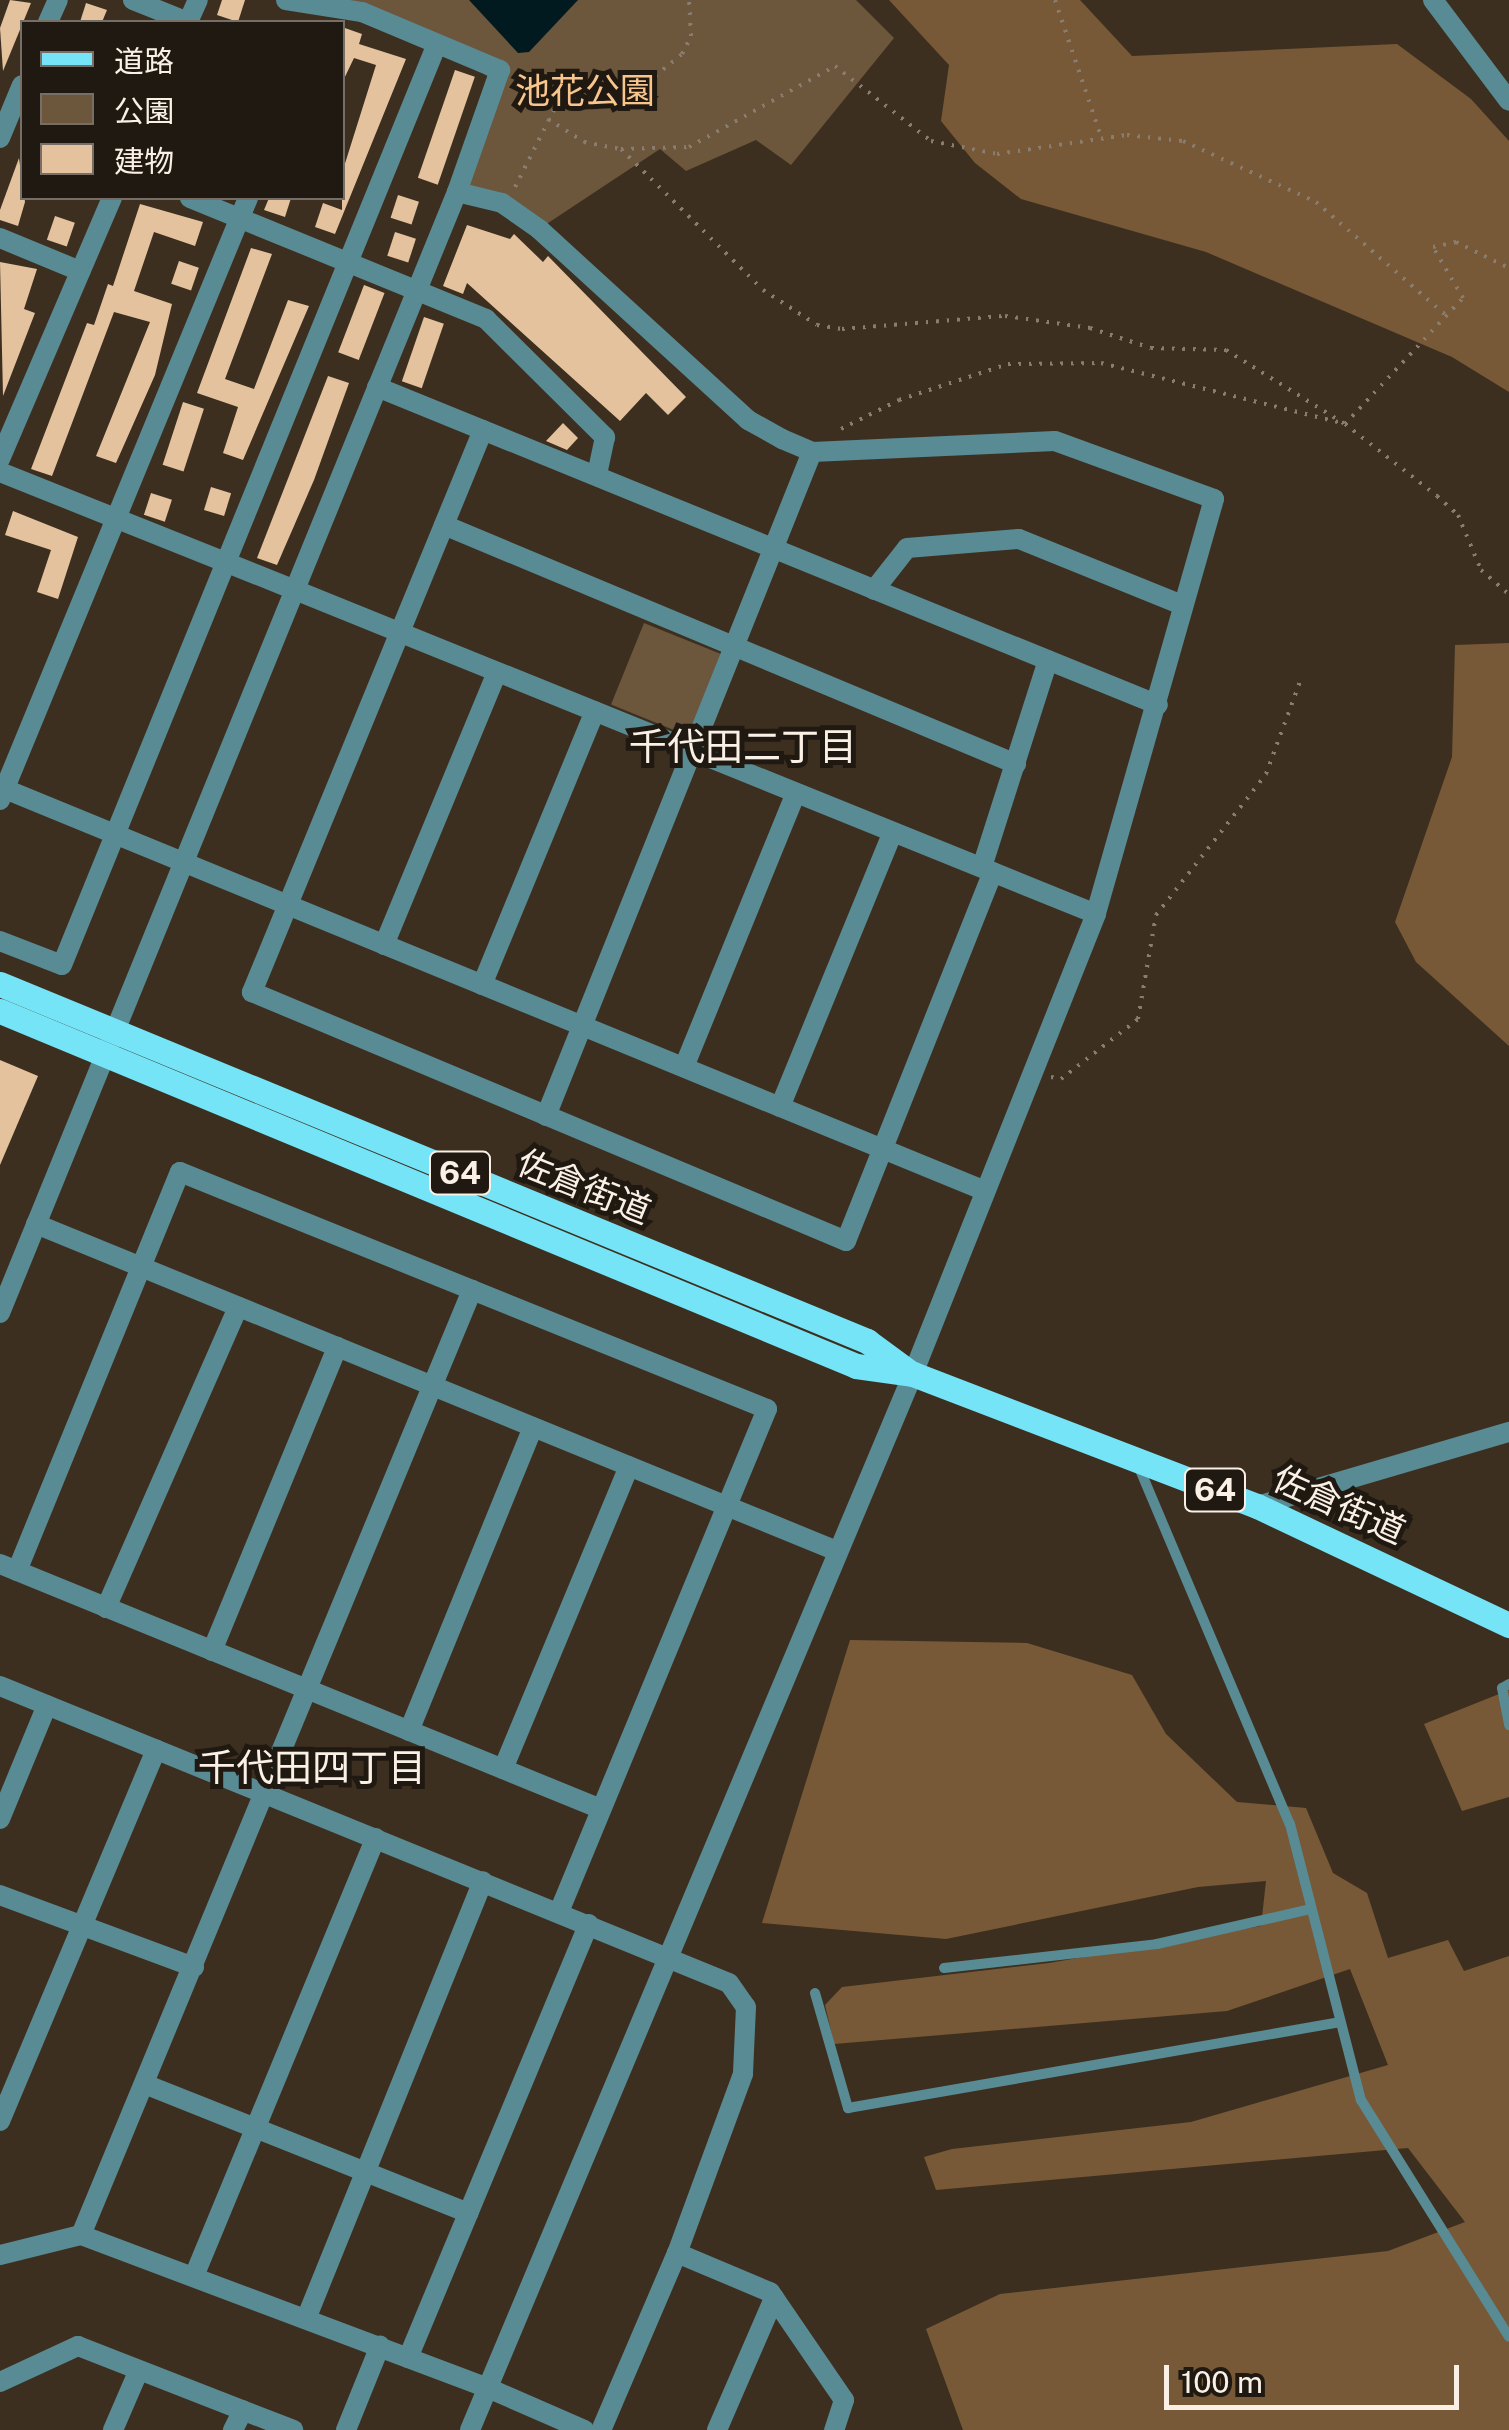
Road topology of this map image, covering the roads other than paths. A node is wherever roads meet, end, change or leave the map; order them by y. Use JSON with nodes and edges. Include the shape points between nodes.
{"nodes":[{"id":1,"x":134,"y":0,"type":"edge"},
{"id":2,"x":286,"y":0,"type":"edge"},
{"id":3,"x":1434,"y":0,"type":"edge"},
{"id":4,"x":323,"y":16,"type":"edge"},
{"id":5,"x":183,"y":20,"type":"edge"},
{"id":6,"x":436,"y":44,"type":"junction"},
{"id":7,"x":20,"y":89,"type":"edge"},
{"id":8,"x":1509,"y":100,"type":"edge"},
{"id":9,"x":0,"y":138,"type":"edge"},
{"id":10,"x":457,"y":192,"type":"junction"},
{"id":11,"x":111,"y":200,"type":"edge"},
{"id":12,"x":195,"y":200,"type":"edge"},
{"id":13,"x":247,"y":200,"type":"edge"},
{"id":14,"x":240,"y":218,"type":"junction"},
{"id":15,"x":0,"y":238,"type":"edge"},
{"id":16,"x":348,"y":262,"type":"junction"},
{"id":17,"x":80,"y":271,"type":"junction"},
{"id":18,"x":417,"y":290,"type":"junction"},
{"id":19,"x":377,"y":386,"type":"junction"},
{"id":20,"x":483,"y":430,"type":"junction"},
{"id":21,"x":812,"y":452,"type":"junction"},
{"id":22,"x":0,"y":460,"type":"edge"},
{"id":23,"x":0,"y":472,"type":"edge"},
{"id":24,"x":597,"y":476,"type":"junction"},
{"id":25,"x":116,"y":518,"type":"junction"},
{"id":26,"x":444,"y":525,"type":"junction"},
{"id":27,"x":778,"y":550,"type":"junction"},
{"id":28,"x":226,"y":562,"type":"junction"},
{"id":29,"x":295,"y":590,"type":"junction"},
{"id":30,"x":874,"y":590,"type":"junction"},
{"id":31,"x":1182,"y":605,"type":"junction"},
{"id":32,"x":400,"y":632,"type":"junction"},
{"id":33,"x":738,"y":648,"type":"junction"},
{"id":34,"x":1048,"y":660,"type":"junction"},
{"id":35,"x":496,"y":672,"type":"junction"},
{"id":36,"x":1158,"y":705,"type":"junction"},
{"id":37,"x":595,"y":711,"type":"junction"},
{"id":38,"x":695,"y":752,"type":"junction"},
{"id":39,"x":1016,"y":764,"type":"junction"},
{"id":40,"x":2,"y":792,"type":"edge"},
{"id":41,"x":796,"y":793,"type":"junction"},
{"id":42,"x":893,"y":832,"type":"junction"},
{"id":43,"x":115,"y":834,"type":"junction"},
{"id":44,"x":183,"y":862,"type":"junction"},
{"id":45,"x":987,"y":870,"type":"junction"},
{"id":46,"x":288,"y":905,"type":"junction"},
{"id":47,"x":1096,"y":914,"type":"junction"},
{"id":48,"x":0,"y":941,"type":"edge"},
{"id":49,"x":384,"y":944,"type":"junction"},
{"id":50,"x":0,"y":984,"type":"edge"},
{"id":51,"x":482,"y":985,"type":"junction"},
{"id":52,"x":0,"y":1010,"type":"edge"},
{"id":53,"x":582,"y":1026,"type":"junction"},
{"id":54,"x":110,"y":1042,"type":"junction"},
{"id":55,"x":684,"y":1067,"type":"junction"},
{"id":56,"x":780,"y":1107,"type":"junction"},
{"id":57,"x":546,"y":1116,"type":"junction"},
{"id":58,"x":884,"y":1149,"type":"junction"},
{"id":59,"x":984,"y":1191,"type":"junction"},
{"id":60,"x":36,"y":1224,"type":"junction"},
{"id":61,"x":141,"y":1267,"type":"junction"},
{"id":62,"x":472,"y":1290,"type":"junction"},
{"id":63,"x":238,"y":1307,"type":"junction"},
{"id":64,"x":0,"y":1313,"type":"edge"},
{"id":65,"x":337,"y":1347,"type":"junction"},
{"id":66,"x":912,"y":1374,"type":"junction"},
{"id":67,"x":432,"y":1386,"type":"junction"},
{"id":68,"x":534,"y":1427,"type":"junction"},
{"id":69,"x":1509,"y":1432,"type":"edge"},
{"id":70,"x":1136,"y":1460,"type":"junction"},
{"id":71,"x":629,"y":1466,"type":"junction"},
{"id":72,"x":727,"y":1506,"type":"junction"},
{"id":73,"x":1257,"y":1506,"type":"junction"},
{"id":74,"x":838,"y":1551,"type":"junction"},
{"id":75,"x":8,"y":1568,"type":"edge"},
{"id":76,"x":106,"y":1608,"type":"junction"},
{"id":77,"x":1509,"y":1625,"type":"edge"},
{"id":78,"x":212,"y":1650,"type":"junction"},
{"id":79,"x":1509,"y":1684,"type":"edge"},
{"id":80,"x":0,"y":1686,"type":"edge"},
{"id":81,"x":308,"y":1690,"type":"junction"},
{"id":82,"x":47,"y":1705,"type":"junction"},
{"id":83,"x":1509,"y":1724,"type":"edge"},
{"id":84,"x":409,"y":1730,"type":"junction"},
{"id":85,"x":156,"y":1749,"type":"junction"},
{"id":86,"x":503,"y":1769,"type":"junction"},
{"id":87,"x":265,"y":1793,"type":"junction"},
{"id":88,"x":601,"y":1809,"type":"junction"},
{"id":89,"x":0,"y":1819,"type":"edge"},
{"id":90,"x":376,"y":1838,"type":"junction"},
{"id":91,"x":483,"y":1881,"type":"junction"},
{"id":92,"x":0,"y":1895,"type":"edge"},
{"id":93,"x":1312,"y":1909,"type":"junction"},
{"id":94,"x":559,"y":1912,"type":"junction"},
{"id":95,"x":85,"y":1924,"type":"junction"},
{"id":96,"x":589,"y":1924,"type":"junction"},
{"id":97,"x":667,"y":1955,"type":"junction"},
{"id":98,"x":194,"y":1967,"type":"junction"},
{"id":99,"x":944,"y":1968,"type":"dead end"},
{"id":100,"x":815,"y":1994,"type":"dead end"},
{"id":101,"x":1340,"y":2022,"type":"junction"},
{"id":102,"x":147,"y":2085,"type":"junction"},
{"id":103,"x":0,"y":2121,"type":"edge"},
{"id":104,"x":256,"y":2128,"type":"junction"},
{"id":105,"x":365,"y":2172,"type":"junction"},
{"id":106,"x":468,"y":2213,"type":"junction"},
{"id":107,"x":80,"y":2235,"type":"junction"},
{"id":108,"x":1,"y":2248,"type":"edge"},
{"id":109,"x":677,"y":2253,"type":"junction"},
{"id":110,"x":195,"y":2274,"type":"junction"},
{"id":111,"x":774,"y":2298,"type":"junction"},
{"id":112,"x":306,"y":2318,"type":"junction"},
{"id":113,"x":1509,"y":2337,"type":"edge"},
{"id":114,"x":380,"y":2346,"type":"junction"},
{"id":115,"x":408,"y":2358,"type":"junction"},
{"id":116,"x":139,"y":2370,"type":"junction"},
{"id":117,"x":0,"y":2382,"type":"edge"},
{"id":118,"x":488,"y":2388,"type":"junction"},
{"id":119,"x":242,"y":2410,"type":"junction"},
{"id":120,"x":113,"y":2430,"type":"edge"},
{"id":121,"x":233,"y":2430,"type":"edge"},
{"id":122,"x":293,"y":2430,"type":"edge"},
{"id":123,"x":346,"y":2430,"type":"edge"},
{"id":124,"x":470,"y":2430,"type":"edge"},
{"id":125,"x":584,"y":2430,"type":"edge"},
{"id":126,"x":601,"y":2430,"type":"edge"},
{"id":127,"x":716,"y":2430,"type":"edge"},
{"id":128,"x":834,"y":2430,"type":"edge"}],
"edges":[{"from":1,"to":5,"type":"street"},
{"from":2,"to":4,"type":"street"},
{"from":3,"to":8,"type":"street"},
{"from":4,"to":6,"type":"street","via":[[362,12]]},
{"from":6,"to":10,"type":"street","via":[[500,70]]},
{"from":6,"to":16,"type":"street"},
{"from":7,"to":9,"type":"street"},
{"from":10,"to":18,"type":"street"},
{"from":10,"to":21,"type":"street","via":[[506,206],[539,228],[748,420]]},
{"from":11,"to":17,"type":"street"},
{"from":12,"to":14,"type":"street"},
{"from":13,"to":14,"type":"street"},
{"from":14,"to":16,"type":"street"},
{"from":14,"to":25,"type":"street"},
{"from":15,"to":17,"type":"street"},
{"from":16,"to":18,"type":"street"},
{"from":16,"to":28,"type":"street"},
{"from":17,"to":22,"type":"street"},
{"from":18,"to":19,"type":"street"},
{"from":18,"to":24,"type":"street","via":[[486,320],[605,436]]},
{"from":19,"to":20,"type":"street"},
{"from":19,"to":29,"type":"street"},
{"from":20,"to":24,"type":"street"},
{"from":20,"to":26,"type":"street"},
{"from":21,"to":27,"type":"street"},
{"from":21,"to":31,"type":"street","via":[[1055,442],[1214,499]]},
{"from":23,"to":25,"type":"street"},
{"from":24,"to":27,"type":"street"},
{"from":25,"to":28,"type":"street"},
{"from":25,"to":40,"type":"street"},
{"from":26,"to":32,"type":"street"},
{"from":26,"to":33,"type":"street"},
{"from":27,"to":30,"type":"street"},
{"from":27,"to":33,"type":"street"},
{"from":28,"to":29,"type":"street"},
{"from":28,"to":43,"type":"street"},
{"from":29,"to":32,"type":"street"},
{"from":29,"to":44,"type":"street"},
{"from":30,"to":31,"type":"street","via":[[906,548],[1019,539]]},
{"from":30,"to":34,"type":"street"},
{"from":31,"to":36,"type":"street"},
{"from":32,"to":35,"type":"street"},
{"from":32,"to":46,"type":"street"},
{"from":33,"to":38,"type":"street"},
{"from":33,"to":39,"type":"street"},
{"from":34,"to":36,"type":"street"},
{"from":34,"to":39,"type":"street"},
{"from":35,"to":37,"type":"street"},
{"from":35,"to":49,"type":"street"},
{"from":36,"to":47,"type":"street"},
{"from":37,"to":38,"type":"street"},
{"from":37,"to":51,"type":"street"},
{"from":38,"to":41,"type":"street"},
{"from":38,"to":53,"type":"street"},
{"from":39,"to":45,"type":"street"},
{"from":40,"to":43,"type":"street"},
{"from":41,"to":42,"type":"street"},
{"from":41,"to":55,"type":"street"},
{"from":42,"to":45,"type":"street"},
{"from":42,"to":56,"type":"street"},
{"from":43,"to":44,"type":"street"},
{"from":43,"to":48,"type":"street","via":[[62,966]]},
{"from":44,"to":46,"type":"street"},
{"from":44,"to":54,"type":"street"},
{"from":45,"to":47,"type":"street"},
{"from":45,"to":58,"type":"street"},
{"from":46,"to":49,"type":"street"},
{"from":46,"to":57,"type":"street","via":[[252,992]]},
{"from":47,"to":59,"type":"street"},
{"from":49,"to":51,"type":"street"},
{"from":50,"to":54,"type":"main road","name":"佐倉街道","number":"64"},
{"from":51,"to":53,"type":"street"},
{"from":52,"to":54,"type":"main road","name":"佐倉街道","number":"64"},
{"from":53,"to":55,"type":"street"},
{"from":53,"to":57,"type":"street"},
{"from":54,"to":60,"type":"street"},
{"from":54,"to":66,"type":"main road","name":"佐倉街道","number":"64","via":[[868,1341]]},
{"from":55,"to":56,"type":"street"},
{"from":56,"to":58,"type":"street"},
{"from":57,"to":58,"type":"street","via":[[846,1241]]},
{"from":58,"to":59,"type":"street"},
{"from":59,"to":66,"type":"street"},
{"from":60,"to":61,"type":"street"},
{"from":60,"to":64,"type":"street"},
{"from":61,"to":62,"type":"street","via":[[180,1172]]},
{"from":61,"to":63,"type":"street"},
{"from":61,"to":75,"type":"street"},
{"from":62,"to":67,"type":"street"},
{"from":62,"to":72,"type":"street","via":[[767,1409]]},
{"from":63,"to":65,"type":"street"},
{"from":63,"to":76,"type":"street"},
{"from":65,"to":67,"type":"street"},
{"from":65,"to":78,"type":"street"},
{"from":66,"to":70,"type":"main road","name":"佐倉街道","number":"64"},
{"from":66,"to":74,"type":"street"},
{"from":67,"to":68,"type":"street"},
{"from":67,"to":81,"type":"street"},
{"from":68,"to":71,"type":"street"},
{"from":68,"to":84,"type":"street"},
{"from":69,"to":73,"type":"street"},
{"from":70,"to":73,"type":"main road","name":"佐倉街道","number":"64"},
{"from":70,"to":93,"type":"lane","via":[[1290,1824]]},
{"from":71,"to":72,"type":"street"},
{"from":71,"to":86,"type":"street"},
{"from":72,"to":74,"type":"street"},
{"from":72,"to":88,"type":"street"},
{"from":73,"to":77,"type":"main road","name":"佐倉街道","number":"64"},
{"from":74,"to":97,"type":"street"},
{"from":75,"to":76,"type":"street"},
{"from":76,"to":78,"type":"street"},
{"from":78,"to":81,"type":"street"},
{"from":79,"to":83,"type":"lane","via":[[1502,1688]]},
{"from":80,"to":82,"type":"street"},
{"from":81,"to":84,"type":"street"},
{"from":81,"to":87,"type":"street"},
{"from":82,"to":85,"type":"street"},
{"from":82,"to":89,"type":"street"},
{"from":84,"to":86,"type":"street"},
{"from":85,"to":87,"type":"street"},
{"from":85,"to":95,"type":"street"},
{"from":86,"to":88,"type":"street"},
{"from":87,"to":90,"type":"street"},
{"from":87,"to":98,"type":"street"},
{"from":88,"to":94,"type":"street"},
{"from":90,"to":91,"type":"street"},
{"from":90,"to":104,"type":"street"},
{"from":91,"to":94,"type":"street"},
{"from":91,"to":105,"type":"street"},
{"from":92,"to":95,"type":"street"},
{"from":93,"to":99,"type":"lane","via":[[1156,1944]]},
{"from":93,"to":101,"type":"lane"},
{"from":94,"to":96,"type":"street"},
{"from":95,"to":98,"type":"street"},
{"from":95,"to":103,"type":"street"},
{"from":96,"to":97,"type":"street"},
{"from":96,"to":106,"type":"street"},
{"from":97,"to":109,"type":"street","via":[[728,1983],[746,2007],[743,2074]]},
{"from":97,"to":118,"type":"street"},
{"from":98,"to":102,"type":"street"},
{"from":100,"to":101,"type":"lane","via":[[848,2108]]},
{"from":101,"to":113,"type":"lane","via":[[1361,2100]]},
{"from":102,"to":104,"type":"street"},
{"from":102,"to":107,"type":"street"},
{"from":104,"to":105,"type":"street"},
{"from":104,"to":110,"type":"street"},
{"from":105,"to":106,"type":"street"},
{"from":105,"to":112,"type":"street"},
{"from":106,"to":115,"type":"street"},
{"from":107,"to":108,"type":"street"},
{"from":107,"to":110,"type":"street"},
{"from":109,"to":111,"type":"street"},
{"from":109,"to":126,"type":"street"},
{"from":110,"to":112,"type":"street"},
{"from":111,"to":127,"type":"street"},
{"from":111,"to":128,"type":"street","via":[[844,2400]]},
{"from":112,"to":114,"type":"street"},
{"from":114,"to":115,"type":"street"},
{"from":114,"to":123,"type":"street"},
{"from":115,"to":118,"type":"street"},
{"from":116,"to":117,"type":"street","via":[[78,2346]]},
{"from":116,"to":119,"type":"street"},
{"from":116,"to":120,"type":"street"},
{"from":118,"to":124,"type":"street"},
{"from":118,"to":125,"type":"street"},
{"from":119,"to":121,"type":"street"},
{"from":119,"to":122,"type":"street"}]}
